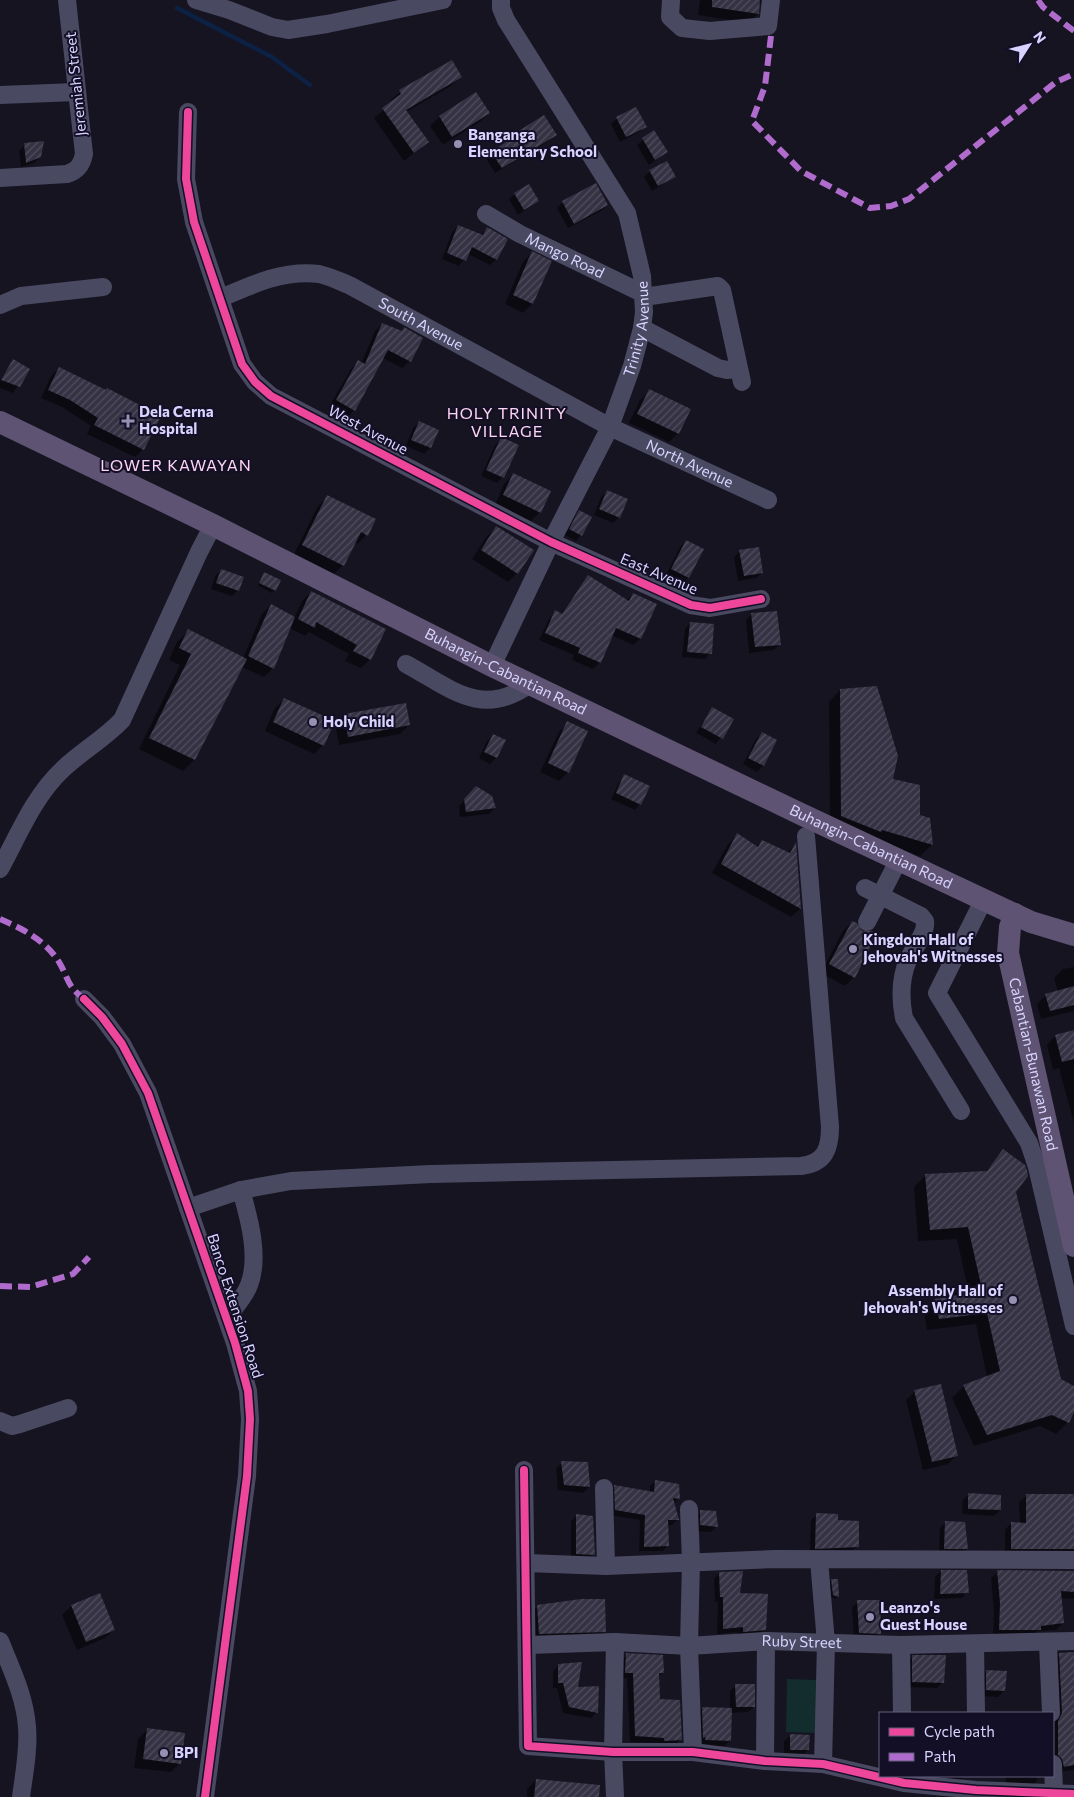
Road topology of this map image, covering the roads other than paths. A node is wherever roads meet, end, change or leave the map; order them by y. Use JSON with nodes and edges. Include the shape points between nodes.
{"nodes":[{"id":1,"x":67,"y":0,"type":"edge"},
{"id":2,"x":196,"y":0,"type":"edge"},
{"id":3,"x":443,"y":0,"type":"edge"},
{"id":4,"x":502,"y":0,"type":"edge"},
{"id":5,"x":671,"y":0,"type":"edge"},
{"id":6,"x":771,"y":0,"type":"edge"},
{"id":7,"x":76,"y":92,"type":"junction"},
{"id":8,"x":0,"y":95,"type":"edge"},
{"id":9,"x":188,"y":112,"type":"dead end"},
{"id":10,"x":0,"y":178,"type":"edge"},
{"id":11,"x":486,"y":214,"type":"dead end"},
{"id":12,"x":103,"y":286,"type":"dead end"},
{"id":13,"x":644,"y":296,"type":"junction"},
{"id":14,"x":221,"y":298,"type":"junction"},
{"id":15,"x":0,"y":305,"type":"edge"},
{"id":16,"x":642,"y":328,"type":"junction"},
{"id":17,"x":0,"y":422,"type":"edge"},
{"id":18,"x":610,"y":428,"type":"junction"},
{"id":19,"x":768,"y":500,"type":"dead end"},
{"id":20,"x":213,"y":525,"type":"junction"},
{"id":21,"x":551,"y":542,"type":"junction"},
{"id":22,"x":761,"y":599,"type":"dead end"},
{"id":23,"x":406,"y":664,"type":"dead end"},
{"id":24,"x":492,"y":666,"type":"junction"},
{"id":25,"x":530,"y":684,"type":"junction"},
{"id":26,"x":806,"y":836,"type":"dead end"},
{"id":27,"x":899,"y":859,"type":"junction"},
{"id":28,"x":0,"y":869,"type":"edge"},
{"id":29,"x":873,"y":891,"type":"junction"},
{"id":30,"x":984,"y":900,"type":"junction"},
{"id":31,"x":1015,"y":914,"type":"junction"},
{"id":32,"x":867,"y":922,"type":"dead end"},
{"id":33,"x":1074,"y":935,"type":"edge"},
{"id":34,"x":84,"y":999,"type":"dead end"},
{"id":35,"x":961,"y":1111,"type":"dead end"},
{"id":36,"x":241,"y":1190,"type":"junction"},
{"id":37,"x":188,"y":1208,"type":"junction"},
{"id":38,"x":1074,"y":1246,"type":"edge"},
{"id":39,"x":227,"y":1317,"type":"junction"},
{"id":40,"x":1074,"y":1326,"type":"edge"},
{"id":41,"x":68,"y":1408,"type":"dead end"},
{"id":42,"x":0,"y":1421,"type":"edge"},
{"id":43,"x":524,"y":1470,"type":"dead end"},
{"id":44,"x":604,"y":1488,"type":"dead end"},
{"id":45,"x":688,"y":1509,"type":"dead end"},
{"id":46,"x":819,"y":1560,"type":"junction"},
{"id":47,"x":1074,"y":1560,"type":"edge"},
{"id":48,"x":691,"y":1561,"type":"junction"},
{"id":49,"x":526,"y":1563,"type":"junction"},
{"id":50,"x":606,"y":1566,"type":"junction"},
{"id":51,"x":766,"y":1640,"type":"junction"},
{"id":52,"x":0,"y":1641,"type":"edge"},
{"id":53,"x":1074,"y":1641,"type":"edge"},
{"id":54,"x":615,"y":1642,"type":"junction"},
{"id":55,"x":826,"y":1643,"type":"junction"},
{"id":56,"x":1048,"y":1643,"type":"junction"},
{"id":57,"x":975,"y":1644,"type":"junction"},
{"id":58,"x":528,"y":1645,"type":"junction"},
{"id":59,"x":901,"y":1645,"type":"junction"},
{"id":60,"x":689,"y":1646,"type":"junction"},
{"id":61,"x":902,"y":1712,"type":"edge"},
{"id":62,"x":976,"y":1712,"type":"edge"},
{"id":63,"x":1051,"y":1712,"type":"edge"},
{"id":64,"x":613,"y":1752,"type":"junction"},
{"id":65,"x":693,"y":1752,"type":"junction"},
{"id":66,"x":765,"y":1761,"type":"junction"},
{"id":67,"x":823,"y":1764,"type":"junction"},
{"id":68,"x":879,"y":1774,"type":"edge"},
{"id":69,"x":1053,"y":1777,"type":"edge"},
{"id":70,"x":904,"y":1779,"type":"edge"},
{"id":71,"x":976,"y":1783,"type":"edge"},
{"id":72,"x":1054,"y":1793,"type":"junction"},
{"id":73,"x":1074,"y":1794,"type":"edge"},
{"id":74,"x":21,"y":1797,"type":"edge"},
{"id":75,"x":205,"y":1797,"type":"edge"},
{"id":76,"x":615,"y":1797,"type":"edge"}],
"edges":[{"from":1,"to":7,"type":"street","name":"Jeremiah Street"},
{"from":2,"to":3,"type":"street","via":[[288,30]]},
{"from":4,"to":13,"type":"street","name":"Trinity Avenue","via":[[501,8],[506,20],[627,213]]},
{"from":5,"to":6,"type":"street","via":[[670,17],[682,28],[710,31],[768,26]]},
{"from":7,"to":8,"type":"street"},
{"from":7,"to":10,"type":"street","name":"Jeremiah Street","via":[[84,154],[79,168],[68,174]]},
{"from":9,"to":14,"type":"street","name":"West Avenue","via":[[186,179],[194,222]]},
{"from":11,"to":13,"type":"street","name":"Mango Road"},
{"from":12,"to":15,"type":"street","via":[[21,296]]},
{"from":13,"to":16,"type":"street","name":"Trinity Avenue"},
{"from":13,"to":16,"type":"street","via":[[718,286],[722,290],[740,375],[718,368]]},
{"from":14,"to":18,"type":"street","name":"South Avenue","via":[[266,278],[320,274],[349,285]]},
{"from":14,"to":21,"type":"street","name":"West Avenue","via":[[242,364],[271,396]]},
{"from":16,"to":18,"type":"street","name":"Trinity Avenue"},
{"from":17,"to":20,"type":"main road","name":"Buhangin-Cabantian Road"},
{"from":18,"to":19,"type":"street","name":"North Avenue"},
{"from":18,"to":21,"type":"street","name":"Trinity Avenue"},
{"from":20,"to":24,"type":"main road","name":"Buhangin-Cabantian Road"},
{"from":20,"to":28,"type":"street","via":[[122,720],[108,735],[63,769],[45,789]]},
{"from":21,"to":22,"type":"street","name":"East Avenue","via":[[691,605],[710,608]]},
{"from":21,"to":24,"type":"street","name":"Trinity Avenue"},
{"from":23,"to":25,"type":"street","via":[[479,701],[515,695]]},
{"from":24,"to":25,"type":"main road","name":"Buhangin-Cabantian Road"},
{"from":25,"to":27,"type":"main road","name":"Buhangin-Cabantian Road"},
{"from":26,"to":36,"type":"street","via":[[830,1127],[828,1151],[817,1162],[801,1166],[319,1180],[266,1184]]},
{"from":27,"to":29,"type":"street"},
{"from":27,"to":30,"type":"main road","name":"Buhangin-Cabantian Road"},
{"from":29,"to":32,"type":"street"},
{"from":29,"to":35,"type":"street","via":[[925,921],[901,981],[904,1018]]},
{"from":30,"to":31,"type":"main road","name":"Buhangin-Cabantian Road"},
{"from":30,"to":40,"type":"street","via":[[937,993],[1029,1143]]},
{"from":31,"to":33,"type":"main road"},
{"from":31,"to":38,"type":"main road","name":"Cabantian-Bunawan Road","via":[[1010,927],[1008,953]]},
{"from":34,"to":37,"type":"street","name":"Banco Extension Road","via":[[112,1030],[138,1072],[158,1118]]},
{"from":36,"to":37,"type":"street"},
{"from":36,"to":39,"type":"street","via":[[248,1214],[253,1268],[242,1300]]},
{"from":37,"to":39,"type":"street","name":"Banco Extension Road"},
{"from":39,"to":75,"type":"street","name":"Banco Extension Road","via":[[248,1390],[250,1444]]},
{"from":41,"to":42,"type":"street","via":[[12,1426]]},
{"from":43,"to":49,"type":"street"},
{"from":44,"to":50,"type":"street"},
{"from":45,"to":48,"type":"street"},
{"from":46,"to":47,"type":"street"},
{"from":46,"to":48,"type":"street"},
{"from":46,"to":55,"type":"street"},
{"from":48,"to":50,"type":"street"},
{"from":48,"to":60,"type":"street"},
{"from":49,"to":50,"type":"street"},
{"from":49,"to":58,"type":"street"},
{"from":51,"to":55,"type":"street","name":"Ruby Street"},
{"from":51,"to":60,"type":"street","name":"Ruby Street"},
{"from":51,"to":66,"type":"street"},
{"from":52,"to":74,"type":"street","via":[[19,1690],[27,1726],[28,1744]]},
{"from":53,"to":56,"type":"street","name":"Ruby Street"},
{"from":54,"to":58,"type":"street","name":"Ruby Street"},
{"from":54,"to":60,"type":"street","name":"Ruby Street"},
{"from":54,"to":64,"type":"street"},
{"from":55,"to":59,"type":"street","name":"Ruby Street"},
{"from":55,"to":67,"type":"street"},
{"from":56,"to":57,"type":"street","name":"Ruby Street"},
{"from":56,"to":63,"type":"street"},
{"from":57,"to":59,"type":"street","name":"Ruby Street"},
{"from":57,"to":62,"type":"street"},
{"from":58,"to":64,"type":"street","via":[[528,1746]]},
{"from":59,"to":61,"type":"street"},
{"from":60,"to":65,"type":"street"},
{"from":64,"to":65,"type":"street"},
{"from":64,"to":76,"type":"street"},
{"from":65,"to":66,"type":"street"},
{"from":66,"to":67,"type":"street"},
{"from":67,"to":68,"type":"street"},
{"from":69,"to":72,"type":"street"},
{"from":70,"to":71,"type":"street"},
{"from":71,"to":72,"type":"street"},
{"from":72,"to":73,"type":"street"}]}
